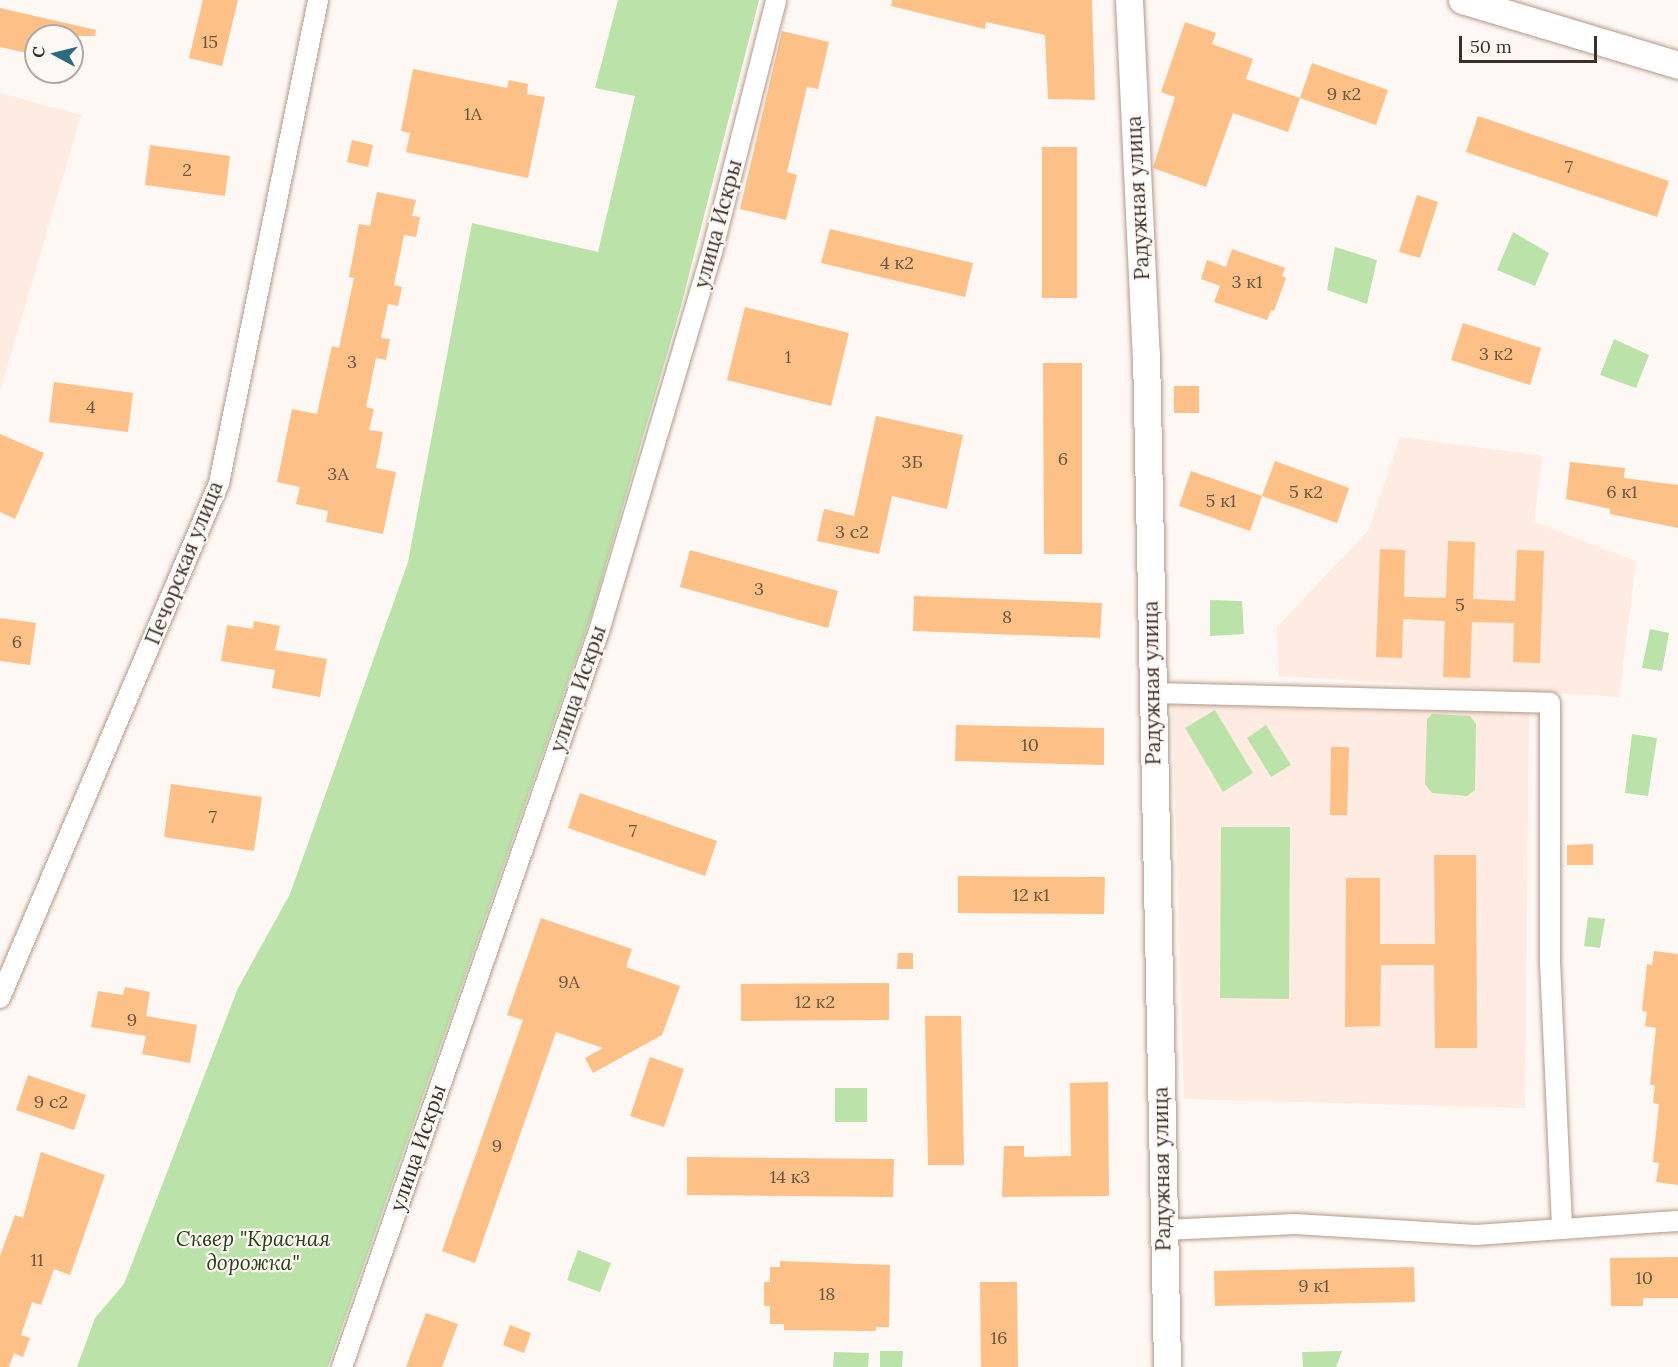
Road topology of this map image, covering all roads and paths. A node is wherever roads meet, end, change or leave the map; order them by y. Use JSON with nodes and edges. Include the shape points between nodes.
{"nodes":[{"id":1,"x":318,"y":0,"type":"edge"},
{"id":2,"x":776,"y":0,"type":"edge"},
{"id":3,"x":1129,"y":0,"type":"edge"},
{"id":4,"x":1462,"y":0,"type":"edge"},
{"id":5,"x":1678,"y":65,"type":"edge"},
{"id":6,"x":1152,"y":693,"type":"junction"},
{"id":7,"x":0,"y":998,"type":"edge"},
{"id":8,"x":1678,"y":1221,"type":"edge"},
{"id":9,"x":1562,"y":1229,"type":"junction"},
{"id":10,"x":1164,"y":1230,"type":"junction"},
{"id":11,"x":342,"y":1367,"type":"edge"},
{"id":12,"x":1167,"y":1367,"type":"edge"}],
"edges":[{"from":1,"to":7,"type":"street","name":"Печорская улица","via":[[219,483]]},
{"from":2,"to":11,"type":"street","name":"улица Искры","via":[[712,252],[599,632]]},
{"from":3,"to":6,"type":"street","name":"Радужная улица","via":[[1146,354]]},
{"from":4,"to":5,"type":"street"},
{"from":6,"to":9,"type":"street","via":[[1550,703],[1550,962]]},
{"from":6,"to":10,"type":"street","name":"Радужная улица"},
{"from":8,"to":9,"type":"street"},
{"from":9,"to":10,"type":"street","via":[[1476,1235],[1295,1224]]},
{"from":10,"to":12,"type":"street","name":"Радужная улица"}]}
